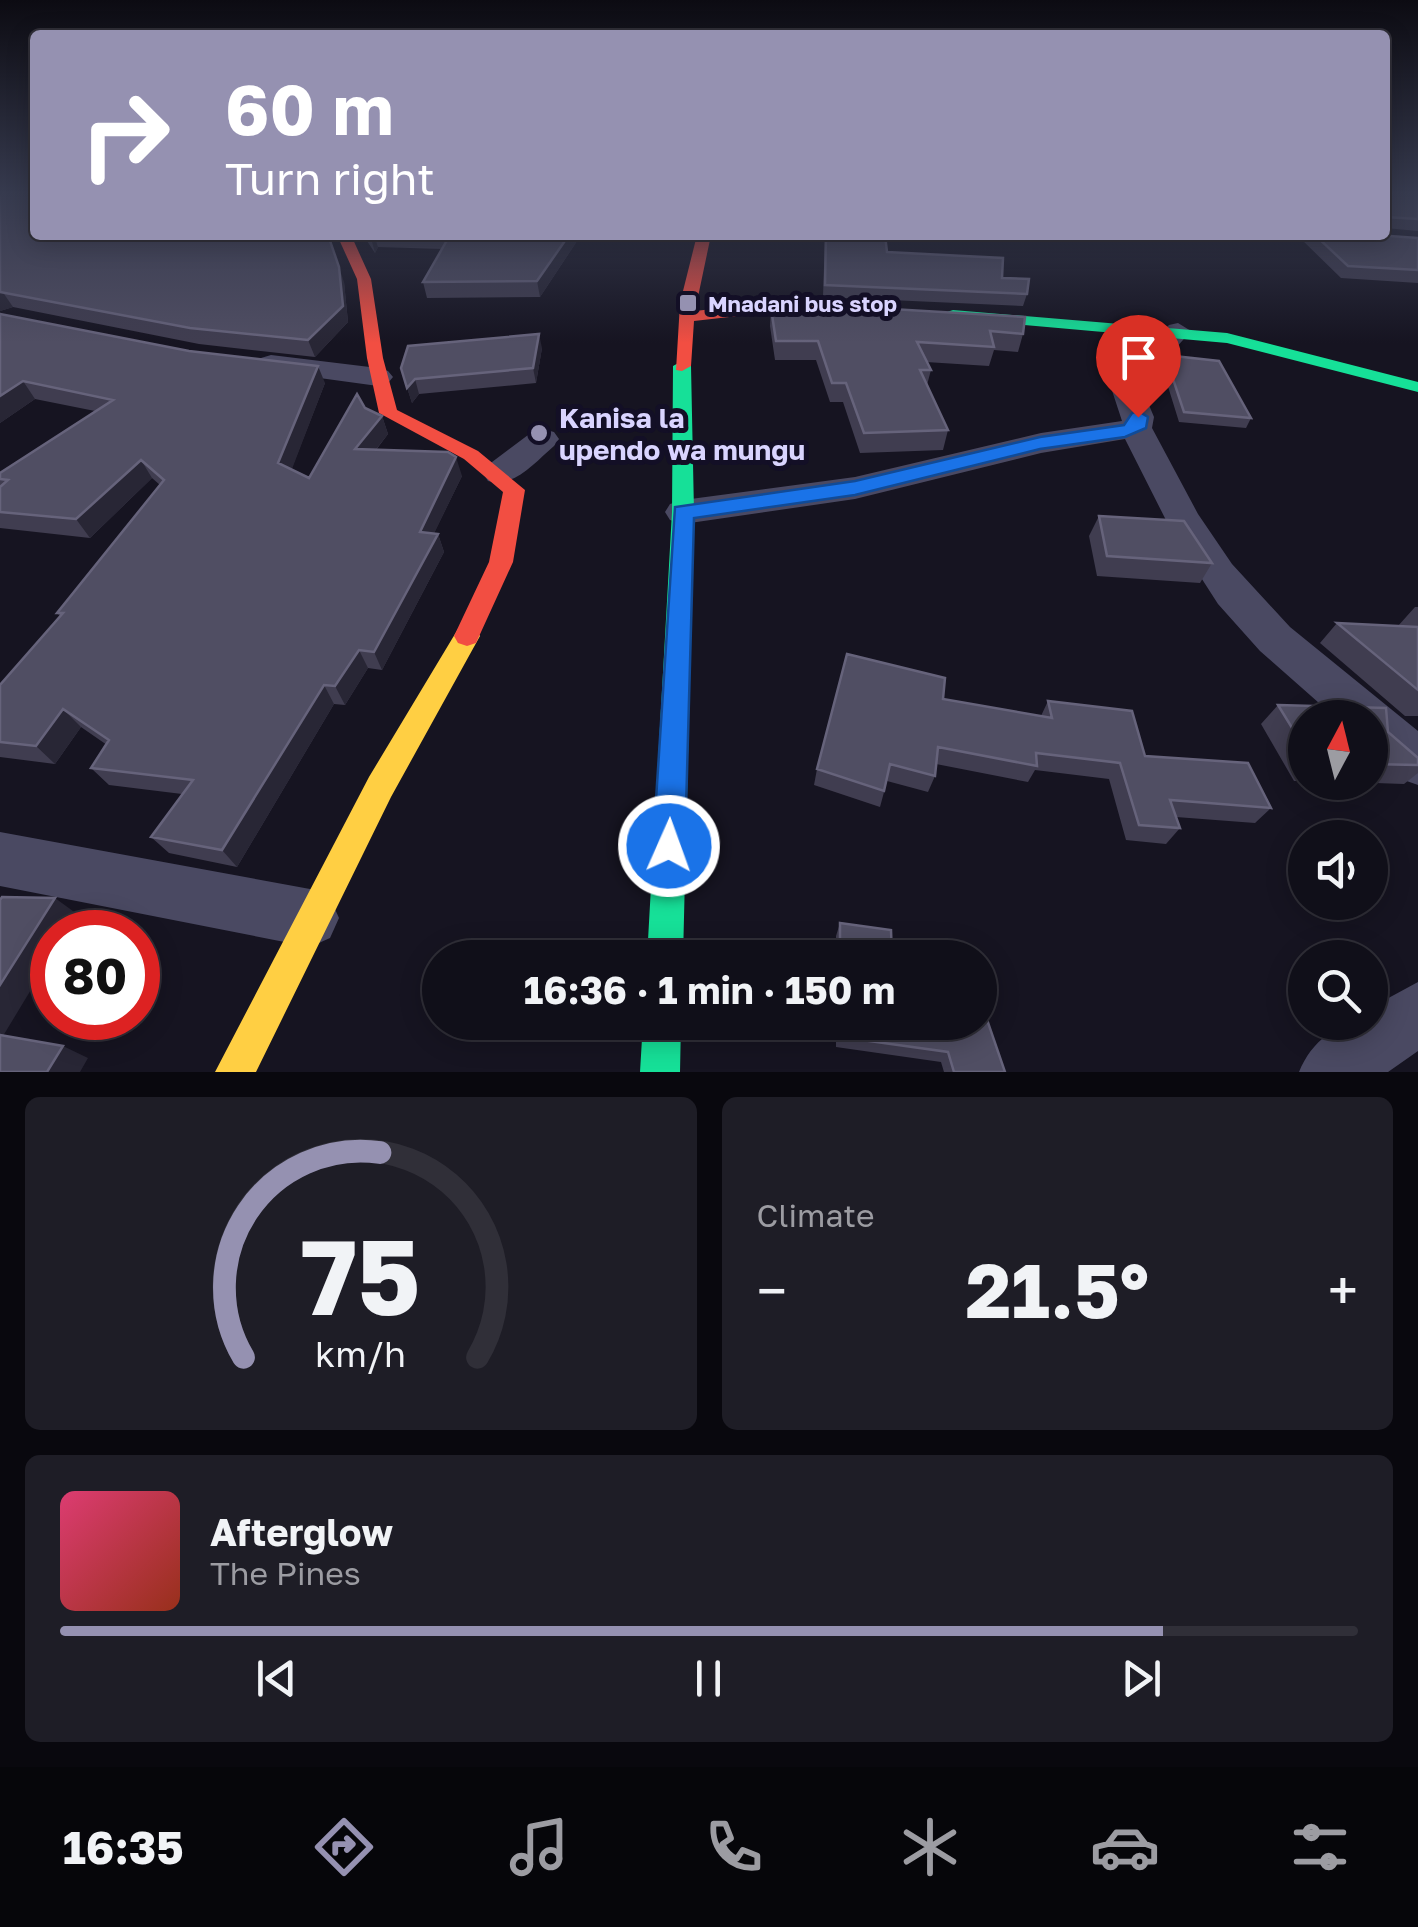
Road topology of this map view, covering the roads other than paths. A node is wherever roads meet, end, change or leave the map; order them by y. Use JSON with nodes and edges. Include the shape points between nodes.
{"nodes":[{"id":1,"x":349,"y":243,"type":"edge"},
{"id":2,"x":702,"y":243,"type":"edge"},
{"id":3,"x":871,"y":312,"type":"edge"},
{"id":4,"x":924,"y":314,"type":"edge"},
{"id":5,"x":687,"y":317,"type":"junction"},
{"id":6,"x":1178,"y":332,"type":"junction"},
{"id":7,"x":252,"y":362,"type":"edge"},
{"id":8,"x":378,"y":377,"type":"junction"},
{"id":9,"x":1418,"y":387,"type":"edge"},
{"id":10,"x":1136,"y":428,"type":"junction"},
{"id":11,"x":543,"y":439,"type":"dead end"},
{"id":12,"x":500,"y":473,"type":"junction"},
{"id":13,"x":683,"y":512,"type":"junction"},
{"id":14,"x":1418,"y":763,"type":"edge"},
{"id":15,"x":0,"y":859,"type":"edge"},
{"id":16,"x":310,"y":918,"type":"junction"},
{"id":17,"x":665,"y":940,"type":"edge"},
{"id":18,"x":1415,"y":1023,"type":"edge"},
{"id":19,"x":661,"y":1040,"type":"edge"},
{"id":20,"x":235,"y":1072,"type":"edge"},
{"id":21,"x":660,"y":1072,"type":"edge"},
{"id":22,"x":1332,"y":1072,"type":"edge"}],
"edges":[{"from":1,"to":8,"type":"main road","via":[[361,262]]},
{"from":2,"to":5,"type":"main road"},
{"from":3,"to":5,"type":"main road"},
{"from":4,"to":6,"type":"main road"},
{"from":5,"to":13,"type":"main road"},
{"from":6,"to":9,"type":"main road","via":[[1283,350]]},
{"from":6,"to":10,"type":"street","via":[[1156,353],[1118,362]]},
{"from":7,"to":8,"type":"street"},
{"from":8,"to":12,"type":"main road","via":[[388,413]]},
{"from":10,"to":13,"type":"street","via":[[1040,443],[855,488]]},
{"from":10,"to":14,"type":"street","via":[[1233,594]]},
{"from":11,"to":12,"type":"street"},
{"from":12,"to":16,"type":"main road","via":[[514,490],[512,524],[482,616],[411,728]]},
{"from":13,"to":17,"type":"main road"},
{"from":15,"to":16,"type":"street"},
{"from":16,"to":20,"type":"main road"},
{"from":18,"to":22,"type":"street"},
{"from":19,"to":21,"type":"main road"}]}
